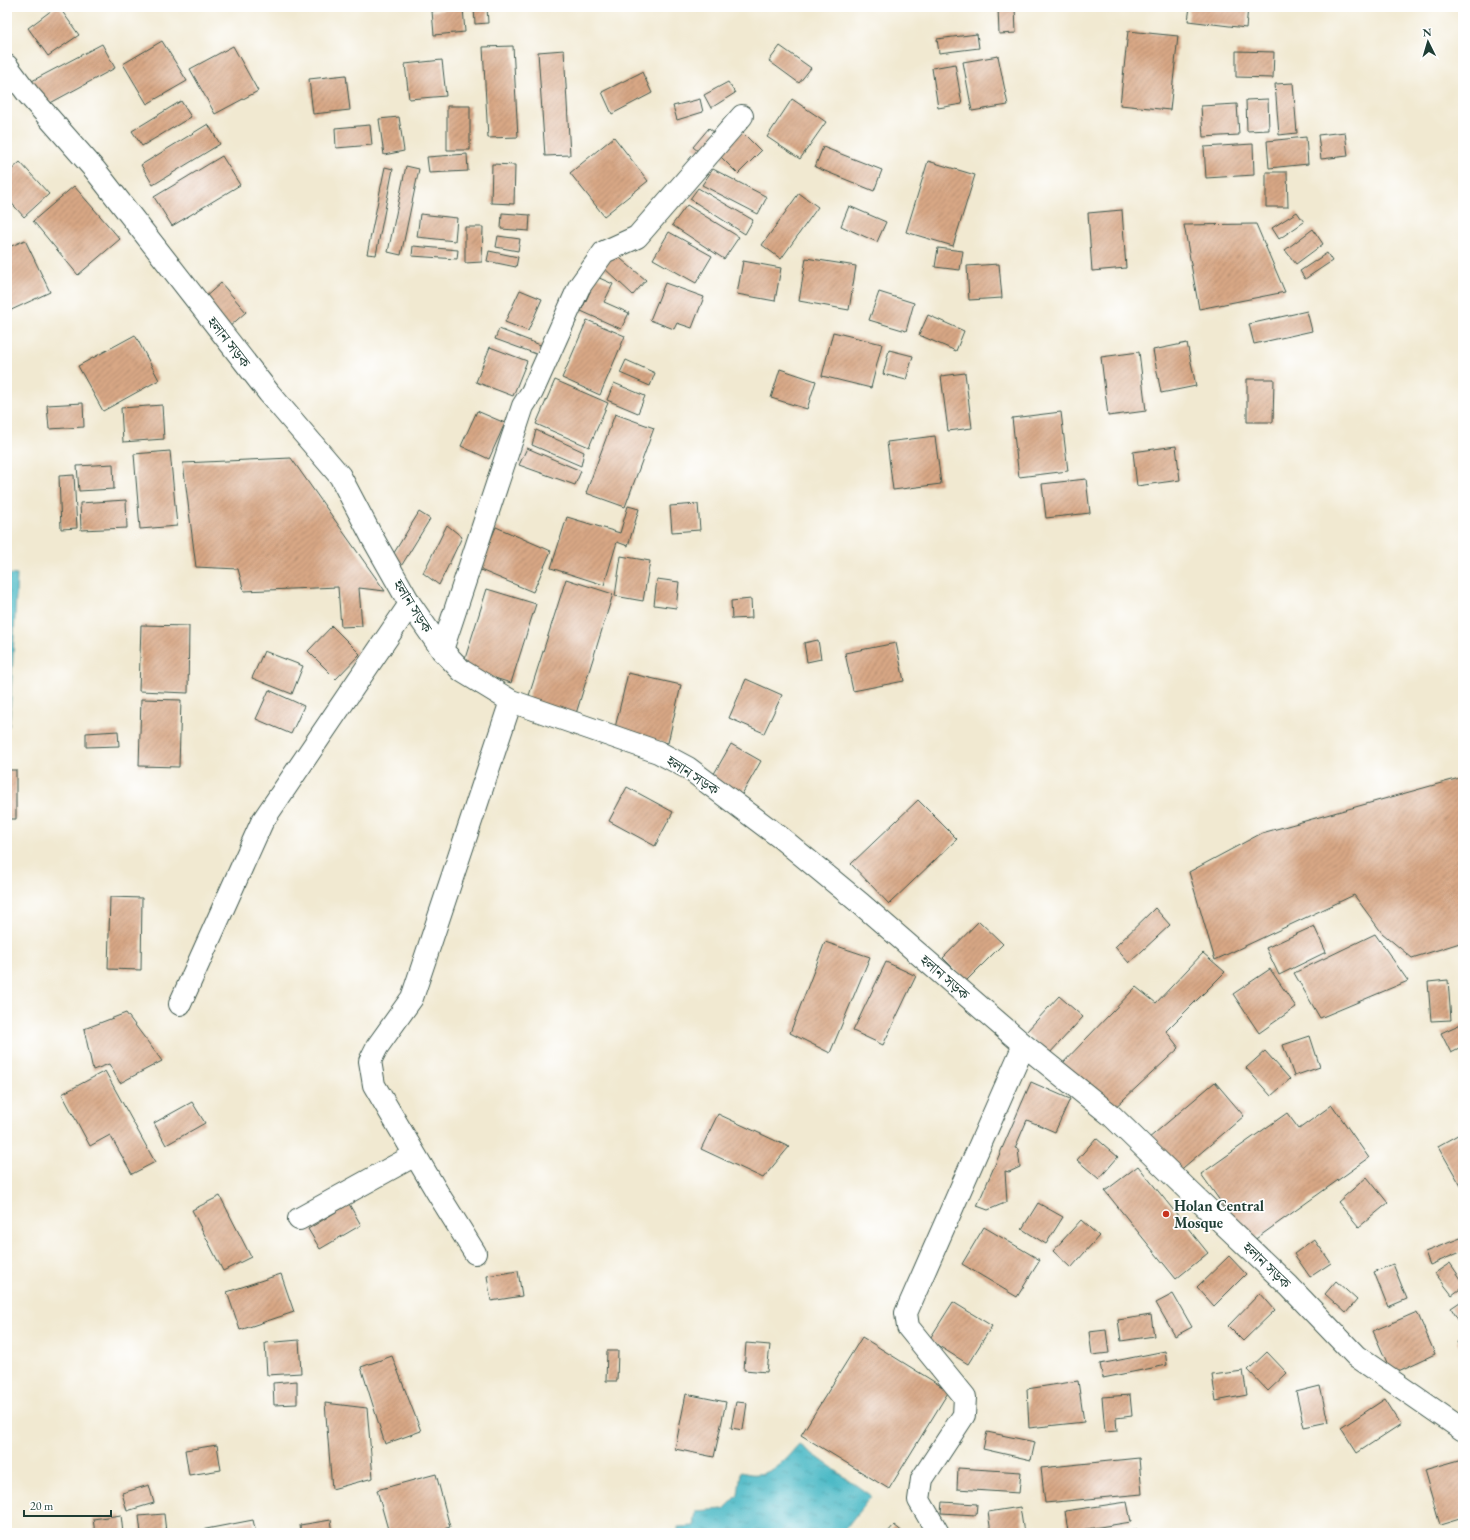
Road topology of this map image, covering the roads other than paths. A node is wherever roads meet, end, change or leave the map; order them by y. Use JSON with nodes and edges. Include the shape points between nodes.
{"nodes":[{"id":1,"x":7,"y":66,"type":"edge"},
{"id":2,"x":742,"y":116,"type":"dead end"},
{"id":3,"x":410,"y":604,"type":"junction"},
{"id":4,"x":442,"y":650,"type":"junction"},
{"id":5,"x":511,"y":701,"type":"junction"},
{"id":6,"x":180,"y":1004,"type":"dead end"},
{"id":7,"x":1024,"y":1045,"type":"junction"},
{"id":8,"x":415,"y":1155,"type":"junction"},
{"id":9,"x":299,"y":1220,"type":"dead end"},
{"id":10,"x":475,"y":1253,"type":"dead end"},
{"id":11,"x":1463,"y":1430,"type":"edge"},
{"id":12,"x":938,"y":1533,"type":"edge"}],
"edges":[{"from":1,"to":3,"type":"street","name":"হলান সড়ক","via":[[28,94],[95,170],[269,393],[340,476]]},
{"from":2,"to":4,"type":"street","via":[[637,237],[604,252],[579,287],[532,392],[523,406]]},
{"from":3,"to":4,"type":"street","name":"হলান সড়ক"},
{"from":3,"to":6,"type":"street","via":[[262,822]]},
{"from":4,"to":5,"type":"street","name":"হলান সড়ক","via":[[462,671]]},
{"from":5,"to":7,"type":"street","name":"হলান সড়ক","via":[[658,752],[688,768],[781,838]]},
{"from":5,"to":8,"type":"street","via":[[412,998],[370,1061],[374,1085]]},
{"from":7,"to":11,"type":"street","name":"হলান সড়ক","via":[[1112,1116],[1289,1286],[1356,1356]]},
{"from":7,"to":12,"type":"street","via":[[906,1313],[908,1326],[965,1397],[964,1415],[922,1479],[919,1500]]},
{"from":8,"to":9,"type":"street"},
{"from":8,"to":10,"type":"street"}]}
